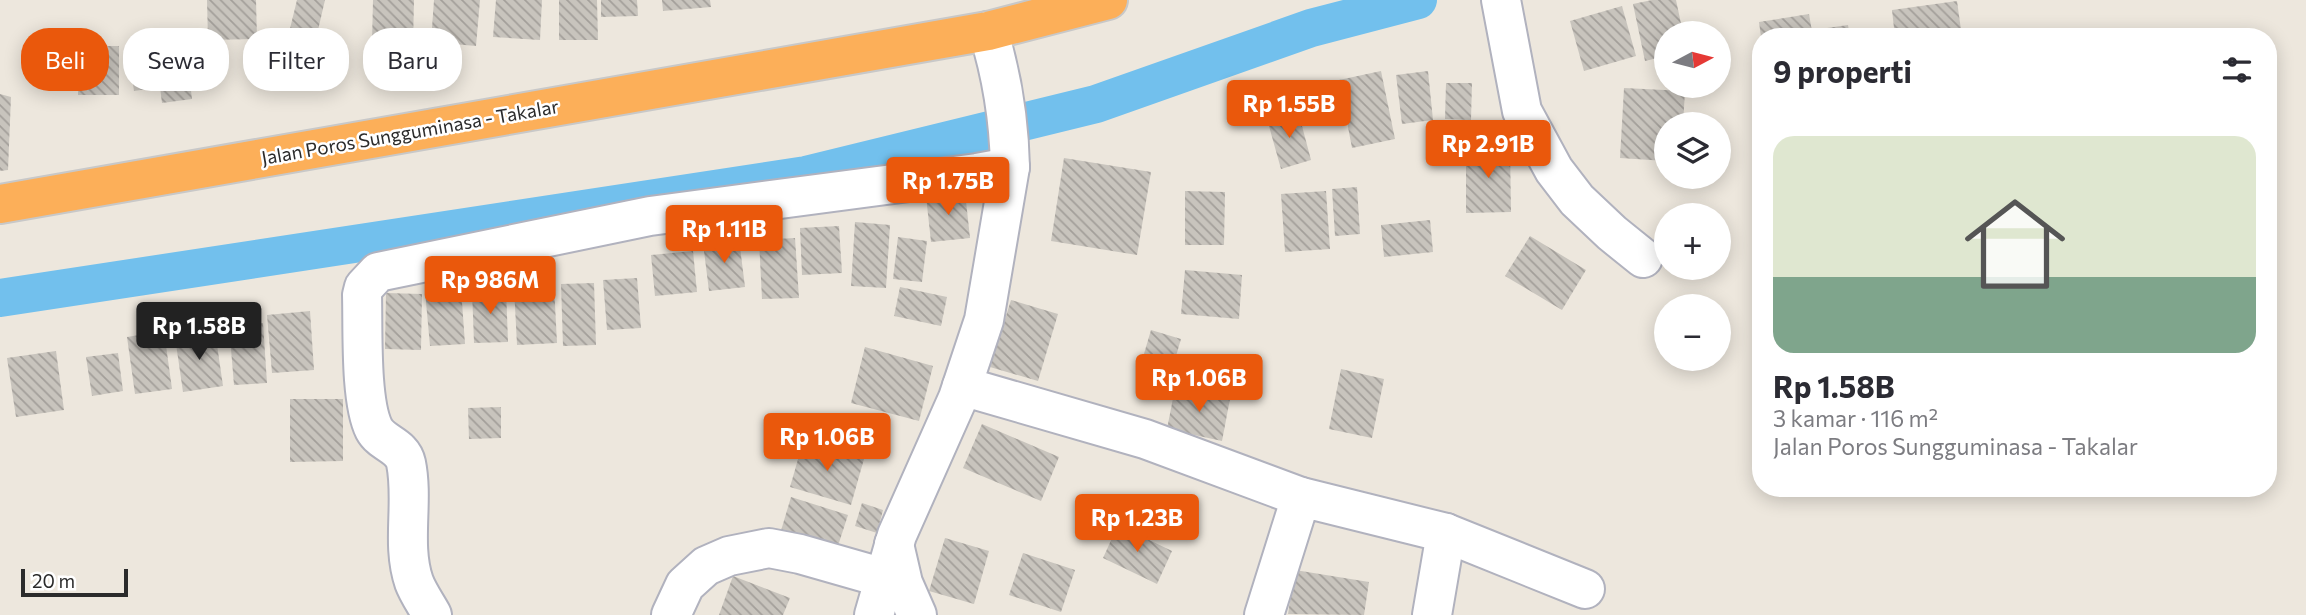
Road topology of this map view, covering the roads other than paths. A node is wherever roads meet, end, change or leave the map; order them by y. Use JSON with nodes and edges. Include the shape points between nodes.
{"nodes":[{"id":1,"x":1108,"y":0,"type":"edge"},
{"id":2,"x":1502,"y":4,"type":"edge"},
{"id":3,"x":994,"y":48,"type":"junction"},
{"id":4,"x":1009,"y":156,"type":"junction"},
{"id":5,"x":0,"y":204,"type":"edge"},
{"id":6,"x":1643,"y":258,"type":"dead end"},
{"id":7,"x":962,"y":386,"type":"junction"},
{"id":8,"x":1301,"y":497,"type":"junction"},
{"id":9,"x":1446,"y":533,"type":"junction"},
{"id":10,"x":889,"y":561,"type":"junction"},
{"id":11,"x":1585,"y":589,"type":"dead end"},
{"id":12,"x":432,"y":615,"type":"edge"},
{"id":13,"x":671,"y":615,"type":"edge"},
{"id":14,"x":874,"y":615,"type":"edge"},
{"id":15,"x":917,"y":615,"type":"edge"},
{"id":16,"x":1264,"y":615,"type":"edge"},
{"id":17,"x":1432,"y":615,"type":"edge"}],
"edges":[{"from":1,"to":3,"type":"highway","name":"Jalan Poros Sungguminasa - Takalar"},
{"from":2,"to":6,"type":"street","via":[[1522,111],[1554,170],[1577,200]]},
{"from":3,"to":4,"type":"street"},
{"from":3,"to":5,"type":"highway","name":"Jalan Poros Sungguminasa - Takalar"},
{"from":4,"to":7,"type":"street","via":[[984,320]]},
{"from":4,"to":12,"type":"street","via":[[977,173],[650,216],[378,272],[362,295],[367,412],[375,431],[403,454],[409,501],[408,554],[414,582]]},
{"from":7,"to":8,"type":"street","via":[[1145,439]]},
{"from":7,"to":10,"type":"street"},
{"from":8,"to":9,"type":"street"},
{"from":8,"to":16,"type":"street"},
{"from":9,"to":11,"type":"street"},
{"from":9,"to":17,"type":"street"},
{"from":10,"to":13,"type":"street","via":[[769,548],[729,556],[706,566],[685,585]]},
{"from":10,"to":14,"type":"street"},
{"from":10,"to":15,"type":"street"}]}
